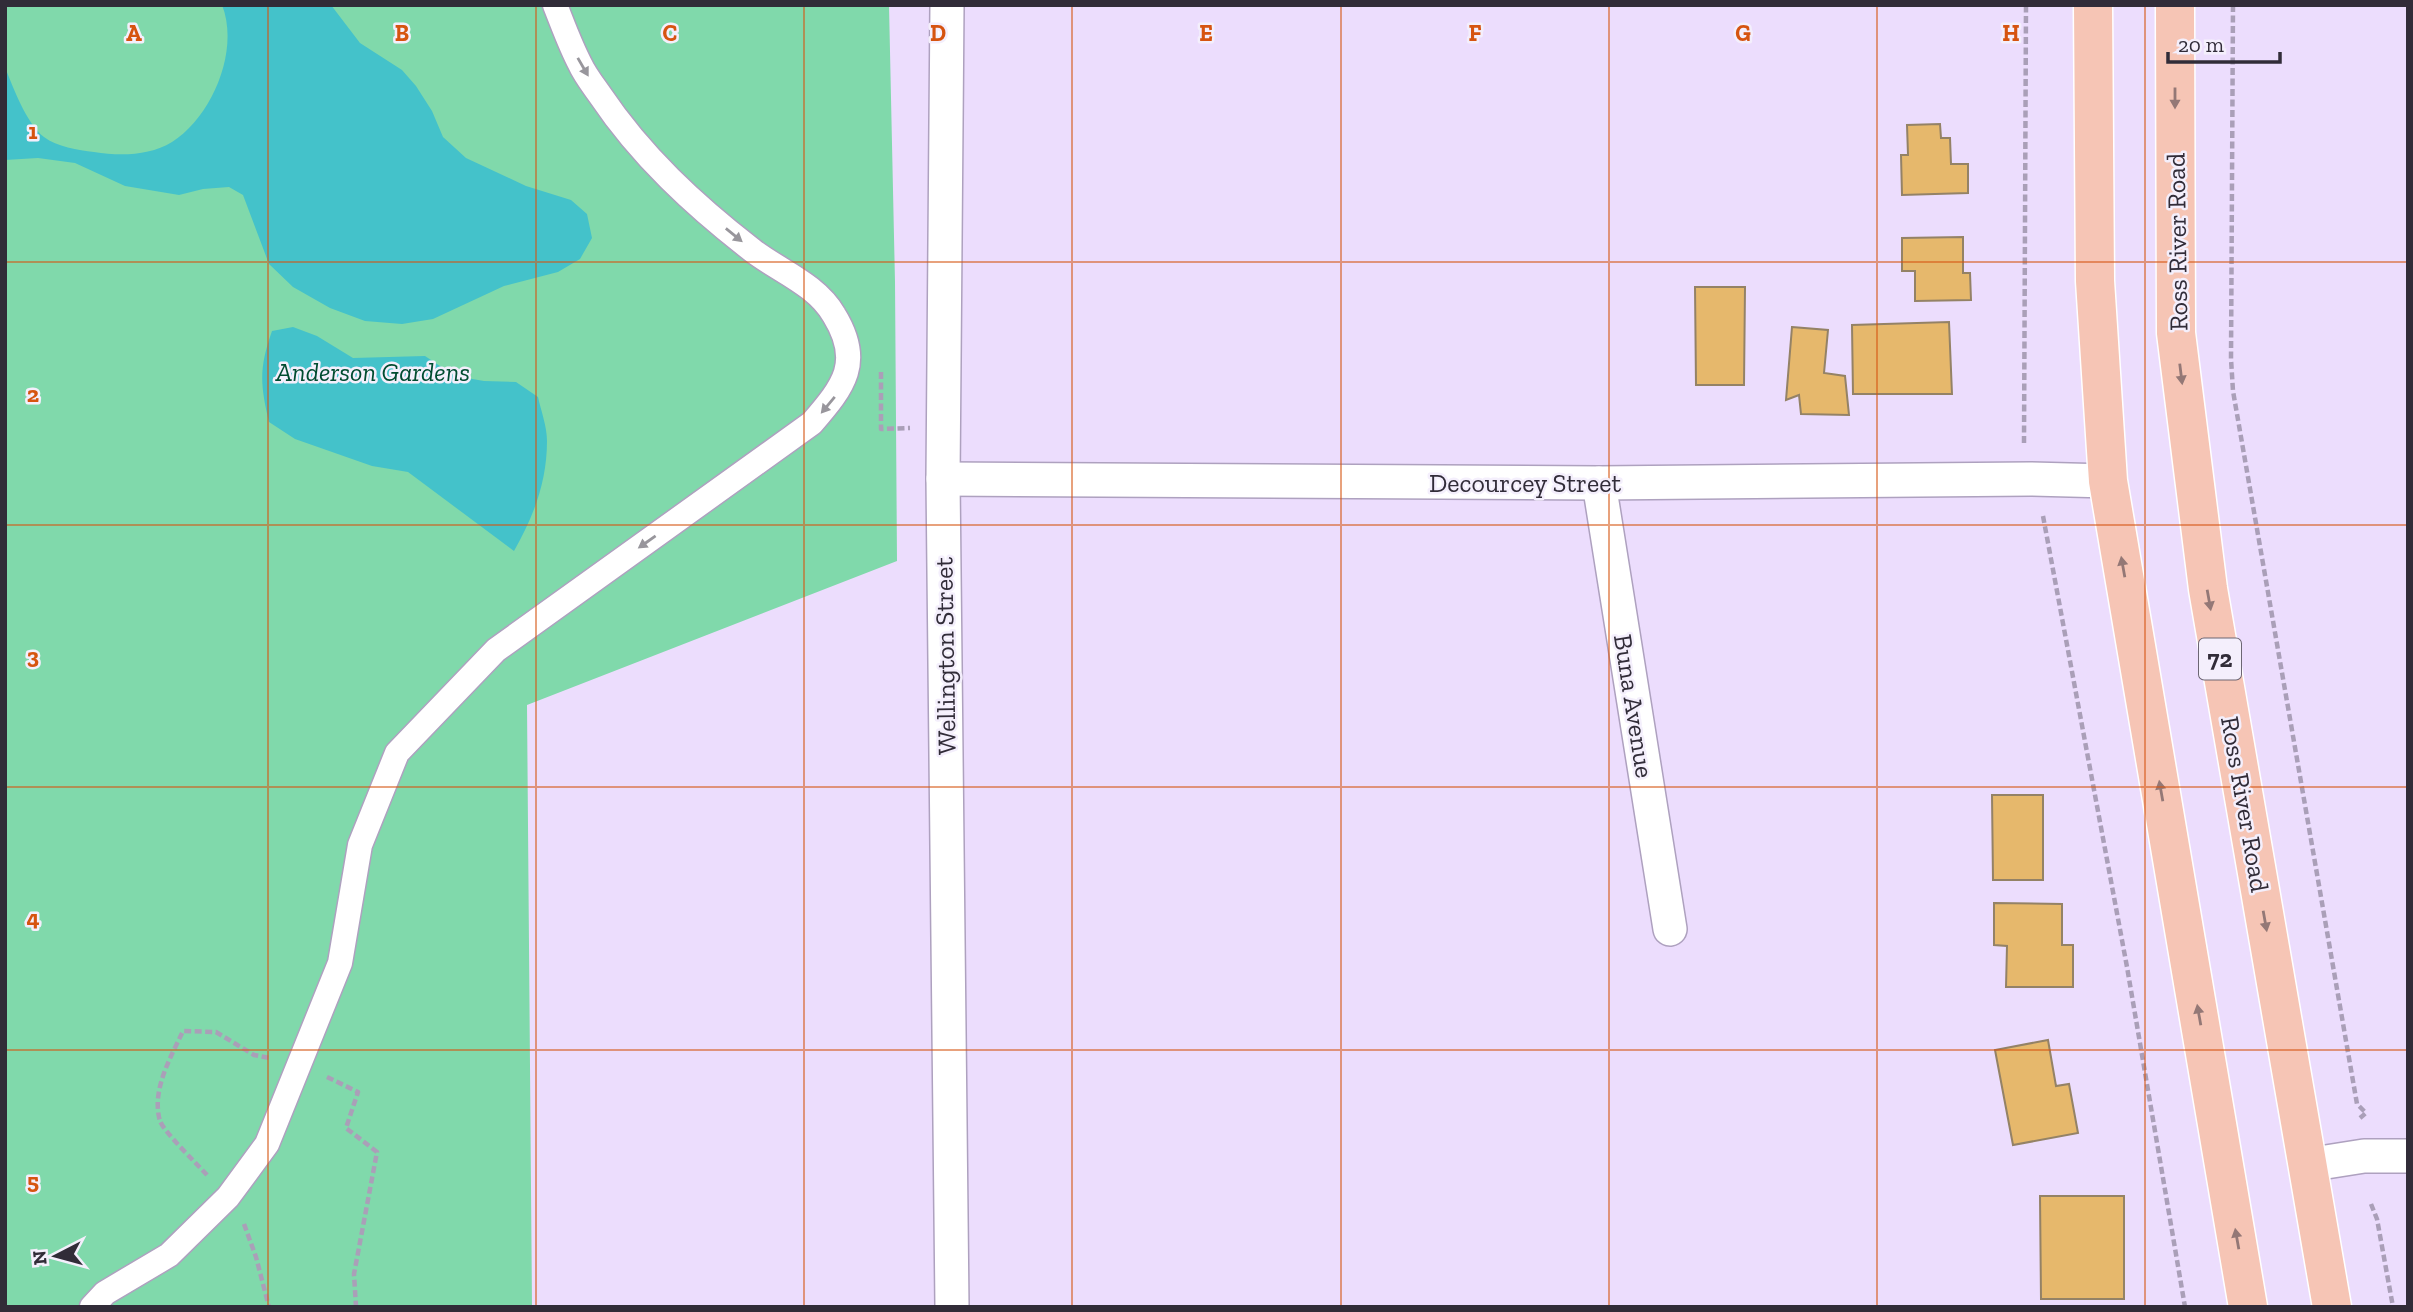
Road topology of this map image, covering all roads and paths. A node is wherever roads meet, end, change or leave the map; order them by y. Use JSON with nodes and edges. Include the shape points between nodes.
{"nodes":[{"id":1,"x":555,"y":5,"type":"edge"},
{"id":2,"x":947,"y":5,"type":"edge"},
{"id":3,"x":2026,"y":5,"type":"edge"},
{"id":4,"x":2093,"y":5,"type":"edge"},
{"id":5,"x":2175,"y":5,"type":"edge"},
{"id":6,"x":2233,"y":5,"type":"edge"},
{"id":7,"x":848,"y":360,"type":"junction"},
{"id":8,"x":943,"y":427,"type":"junction"},
{"id":9,"x":2024,"y":444,"type":"dead end"},
{"id":10,"x":943,"y":479,"type":"junction"},
{"id":11,"x":2108,"y":481,"type":"junction"},
{"id":12,"x":1599,"y":483,"type":"junction"},
{"id":13,"x":2043,"y":516,"type":"dead end"},
{"id":14,"x":1670,"y":929,"type":"dead end"},
{"id":15,"x":2361,"y":1118,"type":"dead end"},
{"id":16,"x":2408,"y":1156,"type":"edge"},
{"id":17,"x":2307,"y":1165,"type":"junction"},
{"id":18,"x":2371,"y":1204,"type":"dead end"},
{"id":19,"x":92,"y":1307,"type":"edge"},
{"id":20,"x":953,"y":1307,"type":"edge"},
{"id":21,"x":2185,"y":1307,"type":"edge"},
{"id":22,"x":2248,"y":1307,"type":"edge"},
{"id":23,"x":2332,"y":1307,"type":"edge"},
{"id":24,"x":2393,"y":1307,"type":"edge"}],
"edges":[{"from":1,"to":7,"type":"street","one_way":true,"via":[[580,66],[618,122],[684,195],[754,252],[807,285],[834,314],[848,347]]},
{"from":2,"to":8,"type":"street","name":"Wellington Street"},
{"from":3,"to":9,"type":"path"},
{"from":4,"to":11,"type":"main road","via":[[2095,281]]},
{"from":5,"to":17,"type":"main road","name":"Ross River Road","number":"72","one_way":true,"via":[[2176,333],[2207,589]]},
{"from":6,"to":15,"type":"path","via":[[2234,391],[2357,1104],[2365,1113]]},
{"from":7,"to":8,"type":"path","via":[[881,359],[881,429]]},
{"from":7,"to":19,"type":"street","one_way":true,"via":[[848,372],[834,398],[813,423],[496,650],[397,753],[360,845],[340,963],[267,1144],[228,1197],[169,1255],[105,1293]]},
{"from":8,"to":10,"type":"street","name":"Wellington Street"},
{"from":10,"to":12,"type":"street","name":"Decourcey Street"},
{"from":10,"to":20,"type":"street","name":"Wellington Street"},
{"from":11,"to":12,"type":"street","name":"Decourcey Street"},
{"from":22,"to":11,"type":"main road","one_way":true},
{"from":12,"to":14,"type":"street","name":"Buna Avenue"},
{"from":13,"to":21,"type":"path"},
{"from":16,"to":17,"type":"street","via":[[2364,1156]]},
{"from":17,"to":23,"type":"main road","name":"Ross River Road","number":"72"},
{"from":18,"to":24,"type":"path"}]}
